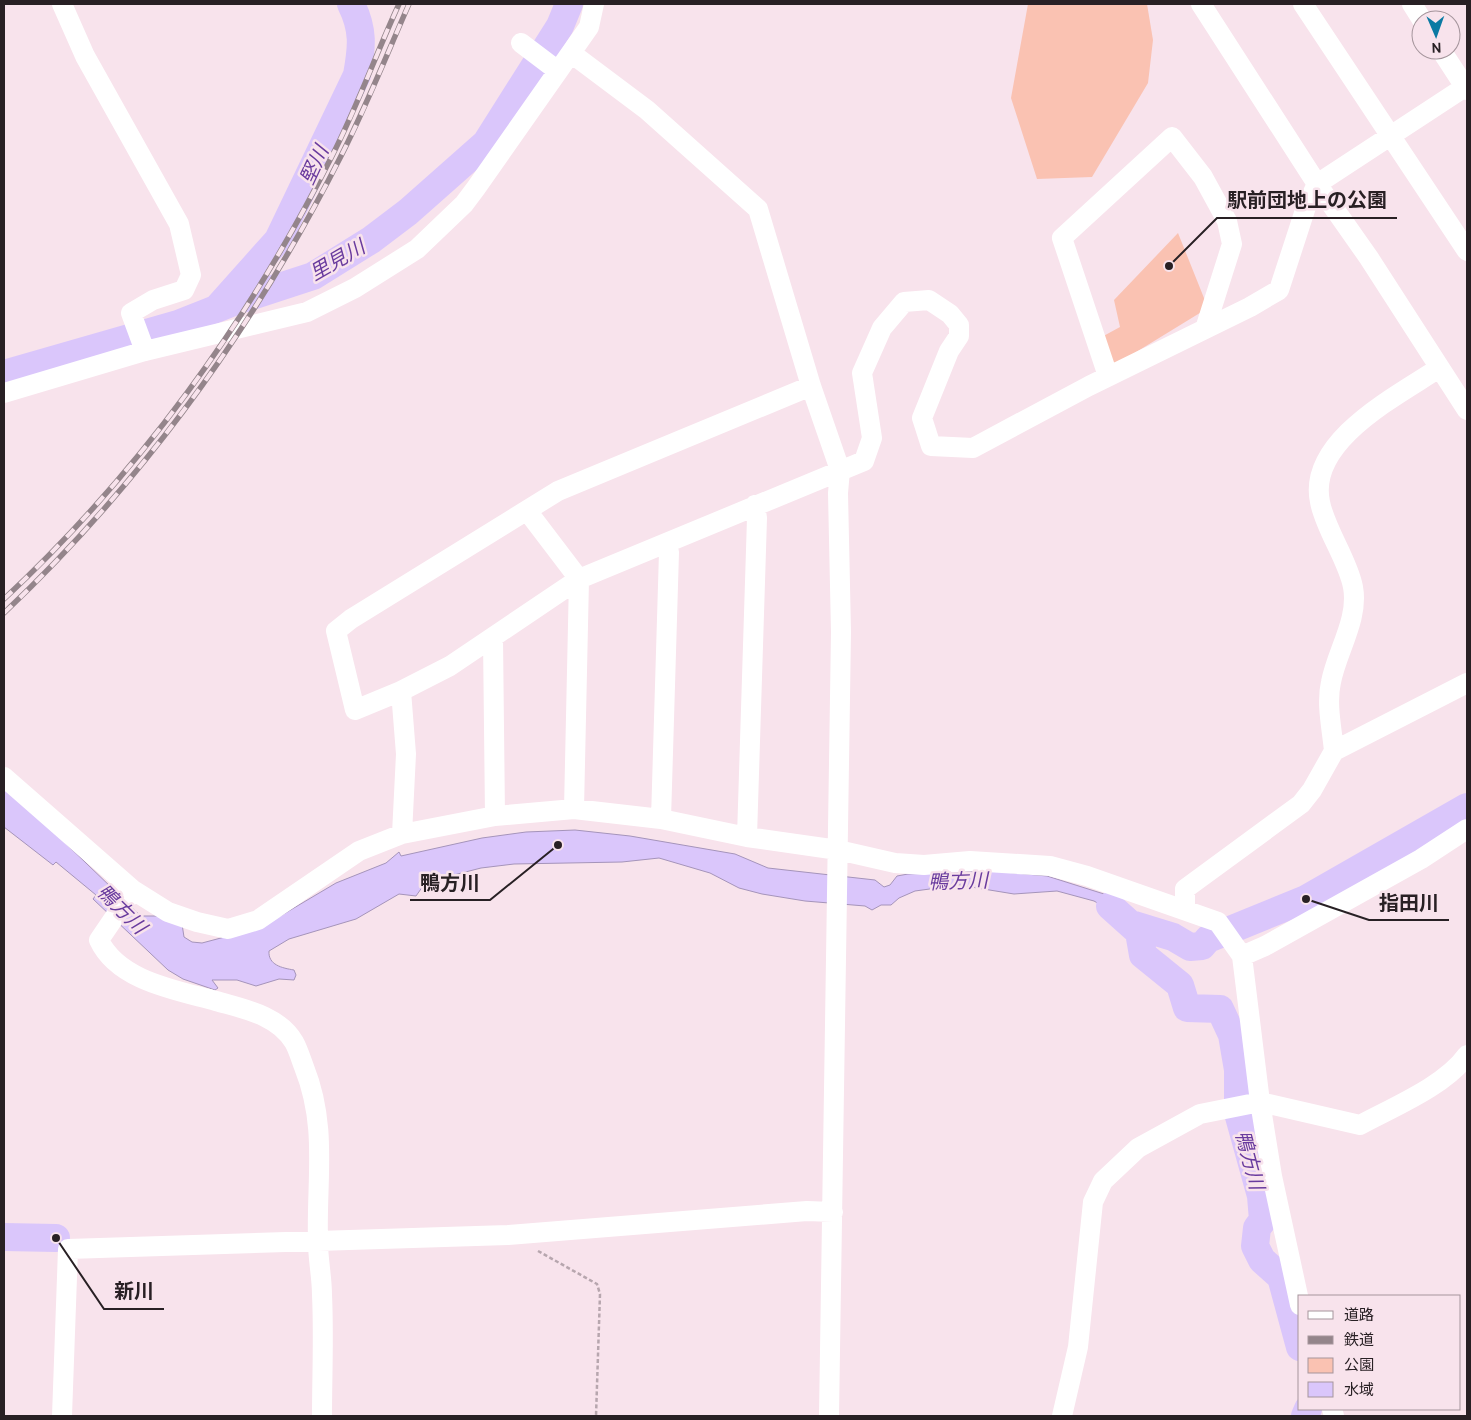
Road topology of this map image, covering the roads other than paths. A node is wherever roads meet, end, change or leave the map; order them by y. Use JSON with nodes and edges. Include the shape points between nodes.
{"nodes":[{"id":1,"x":62,"y":4,"type":"edge"},
{"id":2,"x":594,"y":4,"type":"edge"},
{"id":3,"x":1201,"y":4,"type":"edge"},
{"id":4,"x":1303,"y":4,"type":"edge"},
{"id":5,"x":521,"y":43,"type":"dead end"},
{"id":6,"x":571,"y":53,"type":"junction"},
{"id":7,"x":1447,"y":60,"type":"edge"},
{"id":8,"x":558,"y":71,"type":"junction"},
{"id":9,"x":1466,"y":89,"type":"edge"},
{"id":10,"x":1389,"y":134,"type":"junction"},
{"id":11,"x":1317,"y":184,"type":"junction"},
{"id":12,"x":1467,"y":251,"type":"edge"},
{"id":13,"x":1205,"y":330,"type":"junction"},
{"id":14,"x":145,"y":352,"type":"junction"},
{"id":15,"x":1439,"y":368,"type":"junction"},
{"id":16,"x":1108,"y":376,"type":"junction"},
{"id":17,"x":811,"y":386,"type":"junction"},
{"id":18,"x":4,"y":393,"type":"edge"},
{"id":19,"x":1467,"y":410,"type":"edge"},
{"id":20,"x":840,"y":470,"type":"junction"},
{"id":21,"x":755,"y":505,"type":"junction"},
{"id":22,"x":528,"y":512,"type":"junction"},
{"id":23,"x":664,"y":544,"type":"junction"},
{"id":24,"x":579,"y":579,"type":"junction"},
{"id":25,"x":493,"y":638,"type":"junction"},
{"id":26,"x":1467,"y":683,"type":"edge"},
{"id":27,"x":401,"y":691,"type":"junction"},
{"id":28,"x":1334,"y":751,"type":"junction"},
{"id":29,"x":4,"y":777,"type":"edge"},
{"id":30,"x":574,"y":809,"type":"junction"},
{"id":31,"x":495,"y":816,"type":"junction"},
{"id":32,"x":661,"y":819,"type":"junction"},
{"id":33,"x":1467,"y":829,"type":"edge"},
{"id":34,"x":402,"y":834,"type":"junction"},
{"id":35,"x":747,"y":837,"type":"junction"},
{"id":36,"x":838,"y":859,"type":"junction"},
{"id":37,"x":133,"y":890,"type":"junction"},
{"id":38,"x":1185,"y":909,"type":"junction"},
{"id":39,"x":1238,"y":952,"type":"junction"},
{"id":40,"x":1467,"y":1055,"type":"edge"},
{"id":41,"x":1253,"y":1103,"type":"junction"},
{"id":42,"x":833,"y":1212,"type":"junction"},
{"id":43,"x":318,"y":1242,"type":"junction"},
{"id":44,"x":1298,"y":1296,"type":"edge"},
{"id":45,"x":62,"y":1416,"type":"edge"},
{"id":46,"x":322,"y":1416,"type":"edge"},
{"id":47,"x":829,"y":1416,"type":"edge"},
{"id":48,"x":1062,"y":1416,"type":"edge"}],
"edges":[{"from":1,"to":14,"type":"street","via":[[85,56],[178,224],[192,275],[184,290],[153,300],[131,313]]},
{"from":2,"to":6,"type":"street","via":[[590,27]]},
{"from":3,"to":11,"type":"street"},
{"from":4,"to":10,"type":"street"},
{"from":5,"to":8,"type":"street"},
{"from":6,"to":8,"type":"street"},
{"from":6,"to":17,"type":"street","via":[[647,110],[758,209]]},
{"from":7,"to":9,"type":"street"},
{"from":8,"to":14,"type":"street","via":[[464,204],[417,249],[355,288],[306,312]]},
{"from":9,"to":10,"type":"street"},
{"from":10,"to":11,"type":"street"},
{"from":10,"to":12,"type":"street"},
{"from":11,"to":13,"type":"street","via":[[1306,207],[1279,290]]},
{"from":11,"to":15,"type":"street","via":[[1370,258]]},
{"from":13,"to":16,"type":"street"},
{"from":13,"to":16,"type":"street","via":[[1232,244],[1227,222],[1207,184],[1172,137],[1062,238]]},
{"from":14,"to":18,"type":"street"},
{"from":15,"to":19,"type":"street"},
{"from":15,"to":28,"type":"street","via":[[1362,420],[1331,450],[1319,477],[1320,502],[1353,586],[1353,614],[1330,684]]},
{"from":16,"to":20,"type":"street","via":[[973,448],[932,446],[922,418],[948,351],[959,336],[959,325],[950,314],[928,300],[904,302],[882,328],[862,373],[872,438],[864,461]]},
{"from":17,"to":20,"type":"street"},
{"from":17,"to":22,"type":"street","via":[[558,491]]},
{"from":20,"to":21,"type":"street"},
{"from":20,"to":36,"type":"street"},
{"from":21,"to":23,"type":"street"},
{"from":21,"to":35,"type":"street"},
{"from":22,"to":24,"type":"street"},
{"from":22,"to":27,"type":"street","via":[[508,520],[336,631],[355,710]]},
{"from":23,"to":24,"type":"street"},
{"from":23,"to":32,"type":"street","via":[[669,552]]},
{"from":24,"to":25,"type":"street"},
{"from":24,"to":30,"type":"street"},
{"from":25,"to":27,"type":"street","via":[[450,666]]},
{"from":25,"to":31,"type":"street"},
{"from":26,"to":28,"type":"street"},
{"from":27,"to":34,"type":"street","via":[[406,754]]},
{"from":28,"to":38,"type":"street","via":[[1301,804],[1185,889]]},
{"from":29,"to":37,"type":"street"},
{"from":30,"to":31,"type":"street"},
{"from":30,"to":32,"type":"street"},
{"from":31,"to":34,"type":"street"},
{"from":32,"to":35,"type":"street"},
{"from":33,"to":39,"type":"street","via":[[1412,864],[1265,946]]},
{"from":34,"to":37,"type":"street","via":[[359,852],[258,920],[228,929],[168,912]]},
{"from":35,"to":36,"type":"street"},
{"from":36,"to":38,"type":"street","via":[[924,865],[970,861],[1050,866]]},
{"from":36,"to":42,"type":"street"},
{"from":37,"to":43,"type":"street","via":[[98,940],[104,952],[126,969],[160,985],[260,1014],[280,1026],[294,1042],[317,1107],[321,1149]]},
{"from":38,"to":39,"type":"street","via":[[1218,922]]},
{"from":39,"to":41,"type":"street"},
{"from":40,"to":41,"type":"street","via":[[1462,1064],[1435,1084],[1360,1125]]},
{"from":41,"to":44,"type":"street"},
{"from":41,"to":48,"type":"street","via":[[1200,1114],[1138,1148],[1103,1182],[1093,1202],[1078,1347]]},
{"from":42,"to":43,"type":"street","via":[[807,1211],[508,1235]]},
{"from":42,"to":47,"type":"street"},
{"from":43,"to":45,"type":"street","via":[[68,1249]]},
{"from":43,"to":46,"type":"street","via":[[322,1295]]}]}
